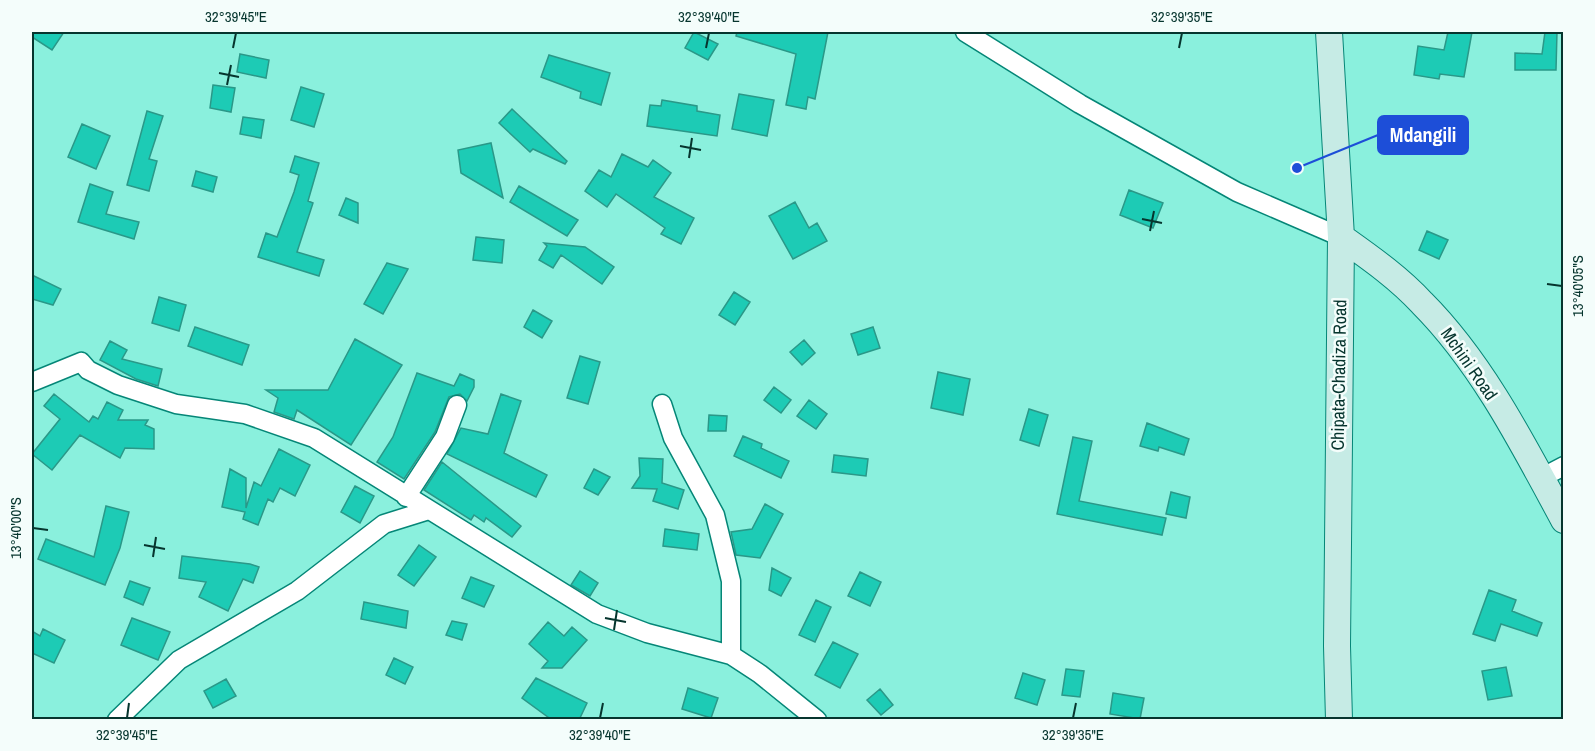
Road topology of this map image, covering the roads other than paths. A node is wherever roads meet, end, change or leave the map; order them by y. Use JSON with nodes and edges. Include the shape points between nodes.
{"nodes":[{"id":1,"x":965,"y":32,"type":"edge"},
{"id":2,"x":1329,"y":32,"type":"edge"},
{"id":3,"x":1341,"y":237,"type":"junction"},
{"id":4,"x":32,"y":382,"type":"edge"},
{"id":5,"x":662,"y":404,"type":"dead end"},
{"id":6,"x":457,"y":405,"type":"dead end"},
{"id":7,"x":1563,"y":466,"type":"edge"},
{"id":8,"x":1541,"y":478,"type":"junction"},
{"id":9,"x":406,"y":497,"type":"junction"},
{"id":10,"x":429,"y":510,"type":"junction"},
{"id":11,"x":1563,"y":520,"type":"edge"},
{"id":12,"x":732,"y":655,"type":"junction"},
{"id":13,"x":117,"y":720,"type":"edge"},
{"id":14,"x":817,"y":720,"type":"edge"},
{"id":15,"x":1339,"y":720,"type":"edge"}],
"edges":[{"from":1,"to":3,"type":"street","via":[[1080,104],[1237,192]]},
{"from":2,"to":3,"type":"main road","name":"Chipata-Chadiza Road"},
{"from":3,"to":8,"type":"main road","name":"Mchini Road","via":[[1390,273],[1450,334]]},
{"from":3,"to":15,"type":"main road","name":"Chipata-Chadiza Road"},
{"from":4,"to":9,"type":"street","via":[[81,362],[88,370],[118,385],[176,404],[245,414],[314,438]]},
{"from":5,"to":12,"type":"street","via":[[673,438],[715,515],[730,581]]},
{"from":6,"to":9,"type":"street","via":[[445,437]]},
{"from":7,"to":8,"type":"street"},
{"from":8,"to":11,"type":"main road","name":"Mchini Road"},
{"from":9,"to":10,"type":"street"},
{"from":10,"to":12,"type":"street","via":[[597,614],[647,633]]},
{"from":10,"to":13,"type":"street","via":[[384,524],[297,591],[179,660]]},
{"from":12,"to":14,"type":"street"}]}
